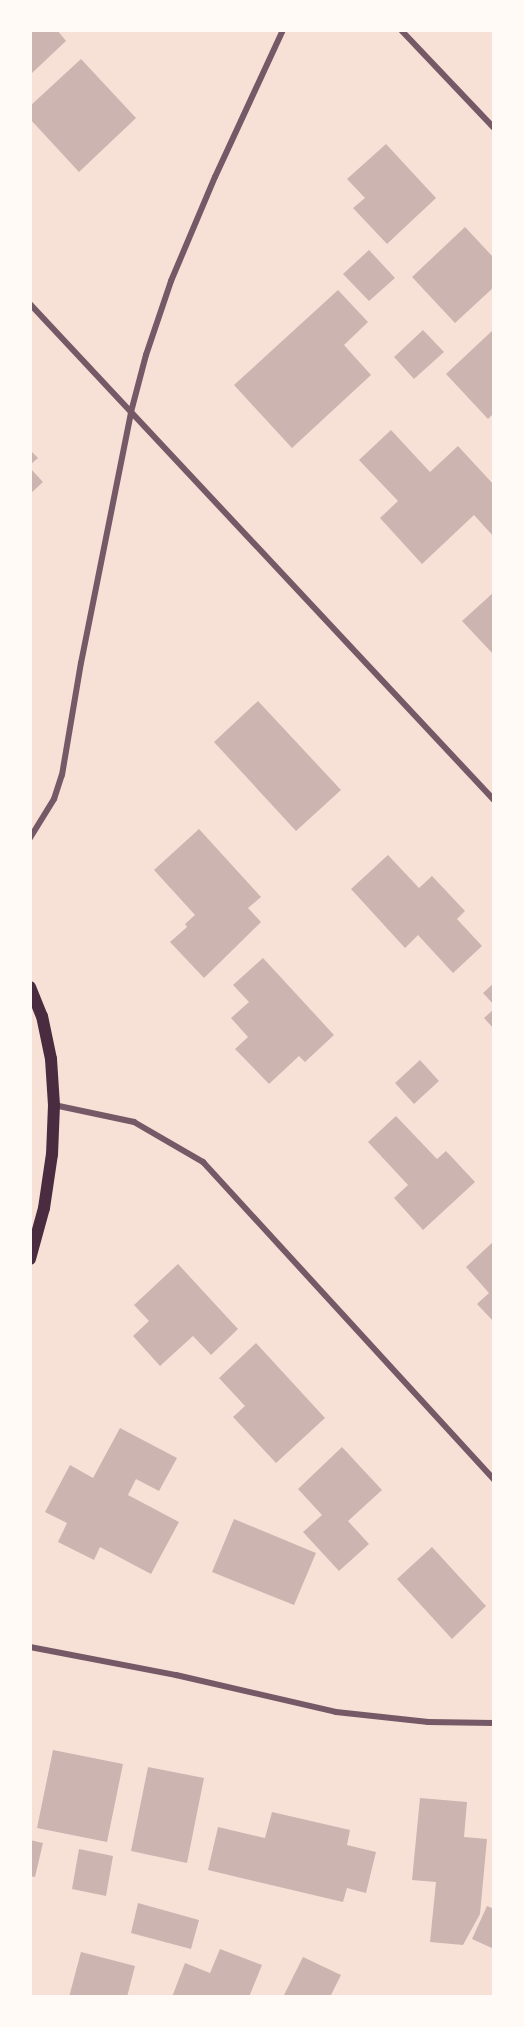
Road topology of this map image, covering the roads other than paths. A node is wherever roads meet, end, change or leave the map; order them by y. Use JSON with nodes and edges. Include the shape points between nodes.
{"nodes":[{"id":1,"x":283,"y":30,"type":"edge"},
{"id":2,"x":401,"y":30,"type":"edge"},
{"id":3,"x":494,"y":128,"type":"edge"},
{"id":4,"x":30,"y":304,"type":"edge"},
{"id":5,"x":131,"y":412,"type":"junction"},
{"id":6,"x":494,"y":800,"type":"edge"},
{"id":7,"x":30,"y":838,"type":"edge"},
{"id":8,"x":30,"y":987,"type":"edge"},
{"id":9,"x":54,"y":1105,"type":"junction"},
{"id":10,"x":30,"y":1259,"type":"edge"},
{"id":11,"x":494,"y":1480,"type":"edge"},
{"id":12,"x":30,"y":1647,"type":"edge"},
{"id":13,"x":494,"y":1723,"type":"edge"}],
"edges":[{"from":1,"to":5,"type":"street","via":[[171,281]]},
{"from":2,"to":3,"type":"street"},
{"from":4,"to":5,"type":"street"},
{"from":5,"to":6,"type":"street"},
{"from":5,"to":7,"type":"street","via":[[62,775],[54,799]]},
{"from":8,"to":9,"type":"main road","via":[[42,1016],[51,1059]]},
{"from":9,"to":10,"type":"main road","via":[[44,1208]]},
{"from":9,"to":11,"type":"street","via":[[134,1122],[203,1162]]},
{"from":12,"to":13,"type":"street","via":[[176,1674],[336,1712],[428,1722]]}]}
